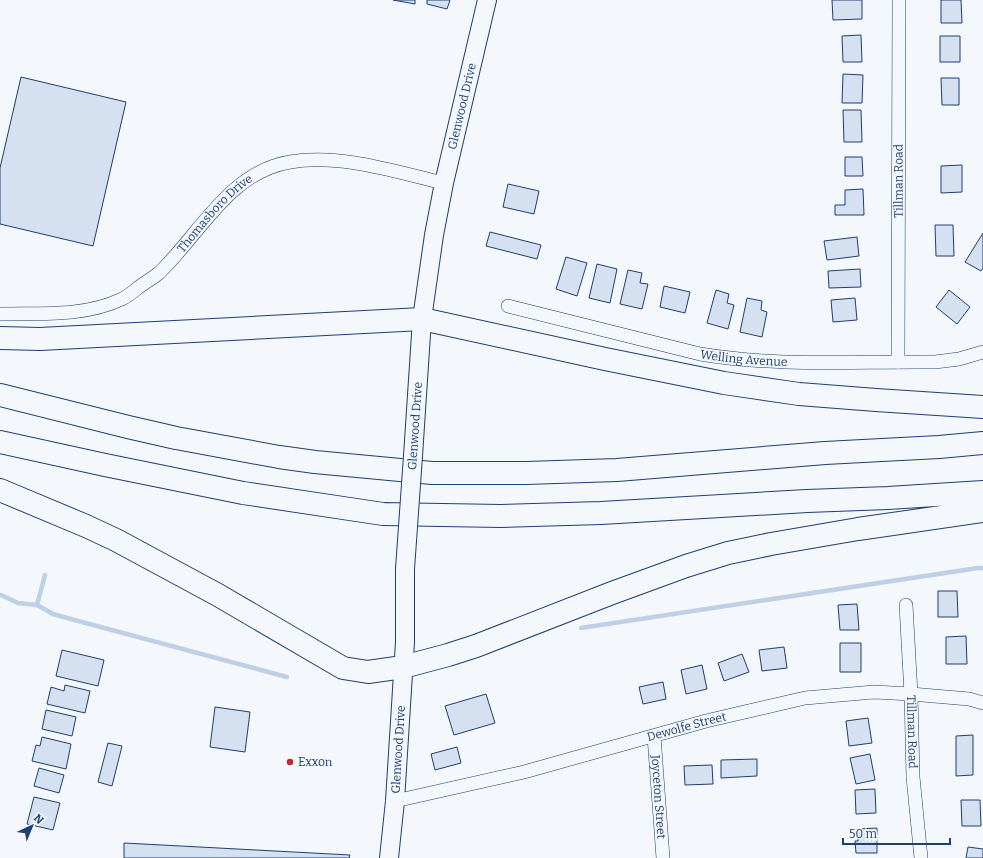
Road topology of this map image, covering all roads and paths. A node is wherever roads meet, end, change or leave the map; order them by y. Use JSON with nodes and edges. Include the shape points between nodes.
{"nodes":[{"id":1,"x":487,"y":0,"type":"edge"},
{"id":2,"x":899,"y":0,"type":"edge"},
{"id":3,"x":444,"y":183,"type":"junction"},
{"id":4,"x":508,"y":306,"type":"dead end"},
{"id":5,"x":0,"y":314,"type":"edge"},
{"id":6,"x":422,"y":319,"type":"junction"},
{"id":7,"x":0,"y":338,"type":"edge"},
{"id":8,"x":983,"y":352,"type":"edge"},
{"id":9,"x":898,"y":362,"type":"junction"},
{"id":10,"x":0,"y":394,"type":"edge"},
{"id":11,"x":983,"y":407,"type":"edge"},
{"id":12,"x":0,"y":442,"type":"edge"},
{"id":13,"x":983,"y":443,"type":"edge"},
{"id":14,"x":0,"y":490,"type":"edge"},
{"id":15,"x":983,"y":492,"type":"edge"},
{"id":16,"x":983,"y":511,"type":"edge"},
{"id":17,"x":906,"y":605,"type":"dead end"},
{"id":18,"x":403,"y":667,"type":"junction"},
{"id":19,"x":911,"y":694,"type":"junction"},
{"id":20,"x":983,"y":703,"type":"edge"},
{"id":21,"x":654,"y":736,"type":"junction"},
{"id":22,"x":395,"y":801,"type":"junction"},
{"id":23,"x":389,"y":858,"type":"edge"},
{"id":24,"x":663,"y":858,"type":"edge"},
{"id":25,"x":921,"y":858,"type":"edge"}],
"edges":[{"from":1,"to":3,"type":"street","name":"Glenwood Drive"},
{"from":2,"to":9,"type":"street","name":"Tillman Road"},
{"from":3,"to":5,"type":"street","name":"Thomasboro Drive","via":[[335,160],[312,159],[274,166],[233,190],[158,274],[123,299],[93,309],[58,313]]},
{"from":3,"to":6,"type":"street","name":"Glenwood Drive"},
{"from":4,"to":9,"type":"street","name":"Welling Avenue","via":[[728,359],[767,362]]},
{"from":6,"to":7,"type":"highway","via":[[40,339]]},
{"from":6,"to":11,"type":"highway","via":[[724,383],[799,394]]},
{"from":6,"to":18,"type":"street","name":"Glenwood Drive","bridge":true,"via":[[405,569]]},
{"from":8,"to":9,"type":"street","name":"Welling Avenue","via":[[959,360]]},
{"from":10,"to":13,"type":"highway","via":[[135,429],[271,456],[432,473],[617,470],[825,452]]},
{"from":12,"to":15,"type":"highway","via":[[243,493],[383,514],[501,516],[586,513]]},
{"from":14,"to":18,"type":"highway","via":[[116,540],[218,594],[343,668],[368,672]]},
{"from":16,"to":18,"type":"highway","via":[[858,529],[728,553],[612,593],[495,639]]},
{"from":17,"to":19,"type":"street","name":"Tillman Road"},
{"from":18,"to":22,"type":"street","name":"Glenwood Drive"},
{"from":19,"to":20,"type":"street","name":"Dewolfe Street","via":[[969,699]]},
{"from":19,"to":21,"type":"street","name":"Dewolfe Street","via":[[874,692],[805,698],[737,713]]},
{"from":19,"to":25,"type":"street","name":"Tillman Road","via":[[913,777]]},
{"from":21,"to":22,"type":"street","name":"Dewolfe Street","via":[[524,772]]},
{"from":21,"to":24,"type":"street","name":"Joyceton Street"},
{"from":22,"to":23,"type":"street","name":"Glenwood Drive"}]}
